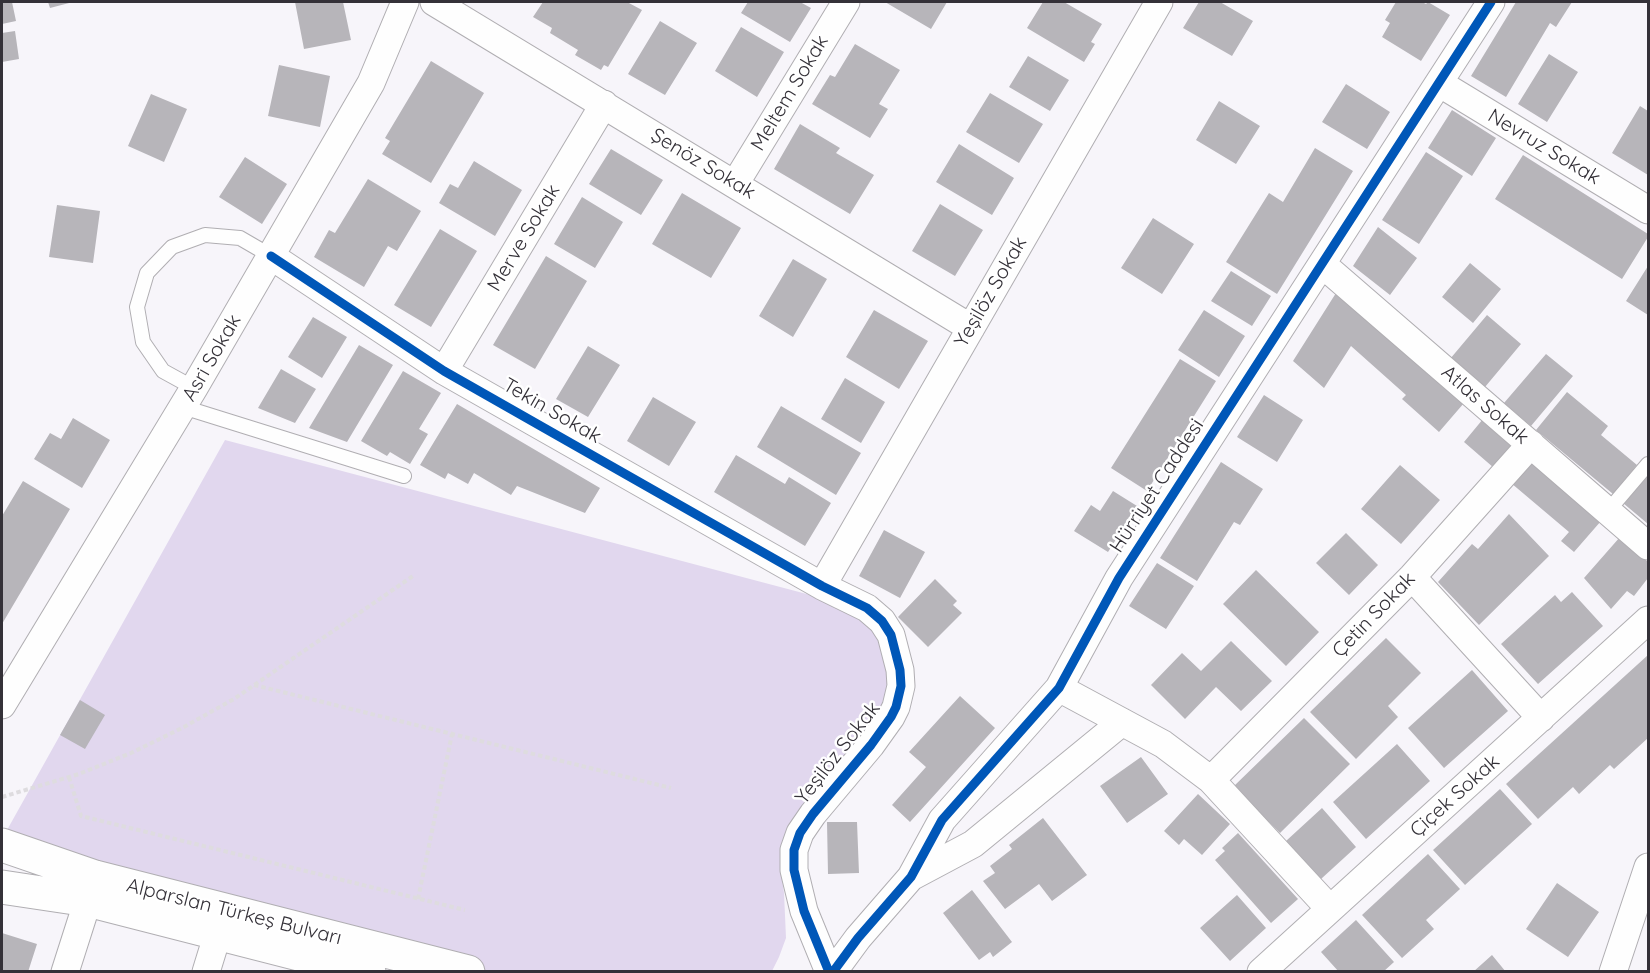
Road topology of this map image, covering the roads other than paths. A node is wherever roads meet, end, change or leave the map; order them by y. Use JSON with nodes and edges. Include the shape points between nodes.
{"nodes":[{"id":1,"x":405,"y":2,"type":"edge"},
{"id":2,"x":434,"y":2,"type":"edge"},
{"id":3,"x":846,"y":2,"type":"edge"},
{"id":4,"x":1159,"y":2,"type":"edge"},
{"id":5,"x":1491,"y":2,"type":"edge"},
{"id":6,"x":1439,"y":83,"type":"junction"},
{"id":7,"x":604,"y":104,"type":"junction"},
{"id":8,"x":735,"y":184,"type":"junction"},
{"id":9,"x":1648,"y":210,"type":"edge"},
{"id":10,"x":271,"y":256,"type":"junction"},
{"id":11,"x":1322,"y":264,"type":"junction"},
{"id":12,"x":971,"y":328,"type":"junction"},
{"id":13,"x":444,"y":371,"type":"junction"},
{"id":14,"x":189,"y":397,"type":"junction"},
{"id":15,"x":1531,"y":444,"type":"junction"},
{"id":16,"x":1648,"y":464,"type":"edge"},
{"id":17,"x":404,"y":476,"type":"dead end"},
{"id":18,"x":1608,"y":511,"type":"junction"},
{"id":19,"x":1648,"y":546,"type":"edge"},
{"id":20,"x":1412,"y":577,"type":"junction"},
{"id":21,"x":822,"y":586,"type":"junction"},
{"id":22,"x":1648,"y":620,"type":"edge"},
{"id":23,"x":1059,"y":688,"type":"junction"},
{"id":24,"x":3,"y":700,"type":"edge"},
{"id":25,"x":1541,"y":718,"type":"junction"},
{"id":26,"x":1122,"y":722,"type":"junction"},
{"id":27,"x":1210,"y":780,"type":"junction"},
{"id":28,"x":2,"y":845,"type":"edge"},
{"id":29,"x":1648,"y":867,"type":"edge"},
{"id":30,"x":911,"y":878,"type":"junction"},
{"id":31,"x":2,"y":887,"type":"edge"},
{"id":32,"x":88,"y":900,"type":"junction"},
{"id":33,"x":1330,"y":909,"type":"junction"},
{"id":34,"x":218,"y":933,"type":"junction"},
{"id":35,"x":65,"y":972,"type":"edge"},
{"id":36,"x":206,"y":972,"type":"edge"},
{"id":37,"x":369,"y":972,"type":"edge"},
{"id":38,"x":468,"y":972,"type":"edge"},
{"id":39,"x":829,"y":972,"type":"edge"},
{"id":40,"x":833,"y":972,"type":"edge"},
{"id":41,"x":1261,"y":972,"type":"edge"},
{"id":42,"x":1612,"y":972,"type":"edge"}],
"edges":[{"from":1,"to":10,"type":"street","name":"Asri Sokak","via":[[371,82]]},
{"from":2,"to":7,"type":"street","name":"Şenöz Sokak"},
{"from":3,"to":8,"type":"street","name":"Meltem Sokak"},
{"from":4,"to":12,"type":"street","name":"Yeşilöz Sokak"},
{"from":5,"to":6,"type":"street","name":"Hürriyet Caddesi"},
{"from":6,"to":9,"type":"street","name":"Nevruz Sokak"},
{"from":6,"to":11,"type":"street","name":"Hürriyet Caddesi"},
{"from":7,"to":8,"type":"street","name":"Şenöz Sokak"},
{"from":7,"to":13,"type":"street","name":"Merve Sokak"},
{"from":8,"to":12,"type":"street","name":"Şenöz Sokak"},
{"from":10,"to":13,"type":"street","name":"Tekin Sokak"},
{"from":10,"to":14,"type":"street","name":"Asri Sokak"},
{"from":10,"to":14,"type":"lane","via":[[240,238],[205,235],[172,247],[147,273],[137,307],[143,342],[163,371]]},
{"from":11,"to":15,"type":"street","name":"Atlas Sokak"},
{"from":11,"to":23,"type":"street","name":"Hürriyet Caddesi","via":[[1119,578]]},
{"from":12,"to":21,"type":"street","name":"Yeşilöz Sokak"},
{"from":13,"to":21,"type":"street","name":"Tekin Sokak"},
{"from":14,"to":17,"type":"lane"},
{"from":14,"to":24,"type":"street","name":"Asri Sokak"},
{"from":15,"to":18,"type":"street","name":"Atlas Sokak"},
{"from":15,"to":20,"type":"street","name":"Çetin Sokak"},
{"from":16,"to":18,"type":"lane"},
{"from":18,"to":19,"type":"street","name":"Atlas Sokak"},
{"from":20,"to":25,"type":"street"},
{"from":20,"to":27,"type":"street","name":"Çetin Sokak"},
{"from":21,"to":39,"type":"street","name":"Yeşilöz Sokak","via":[[867,608],[887,627],[895,645],[901,686],[891,717],[813,814],[800,832],[794,850],[801,901]]},
{"from":22,"to":25,"type":"street","name":"Çiçek Sokak"},
{"from":23,"to":26,"type":"street"},
{"from":23,"to":30,"type":"street","name":"Hürriyet Caddesi","via":[[942,820]]},
{"from":25,"to":33,"type":"street","name":"Çiçek Sokak"},
{"from":26,"to":27,"type":"street","via":[[1163,744]]},
{"from":26,"to":30,"type":"street","via":[[973,844]]},
{"from":27,"to":33,"type":"street"},
{"from":28,"to":38,"type":"street","name":"Alparslan Türkeş Bulvarı","via":[[95,877]]},
{"from":29,"to":42,"type":"street"},
{"from":30,"to":40,"type":"street","name":"Hürriyet Caddesi"},
{"from":31,"to":32,"type":"street","name":"Alparslan Türkeş Bulvarı"},
{"from":32,"to":34,"type":"street","name":"Alparslan Türkeş Bulvarı"},
{"from":32,"to":35,"type":"street"},
{"from":33,"to":41,"type":"street","name":"Çiçek Sokak"},
{"from":34,"to":36,"type":"street"},
{"from":34,"to":37,"type":"street","name":"Alparslan Türkeş Bulvarı"}]}
